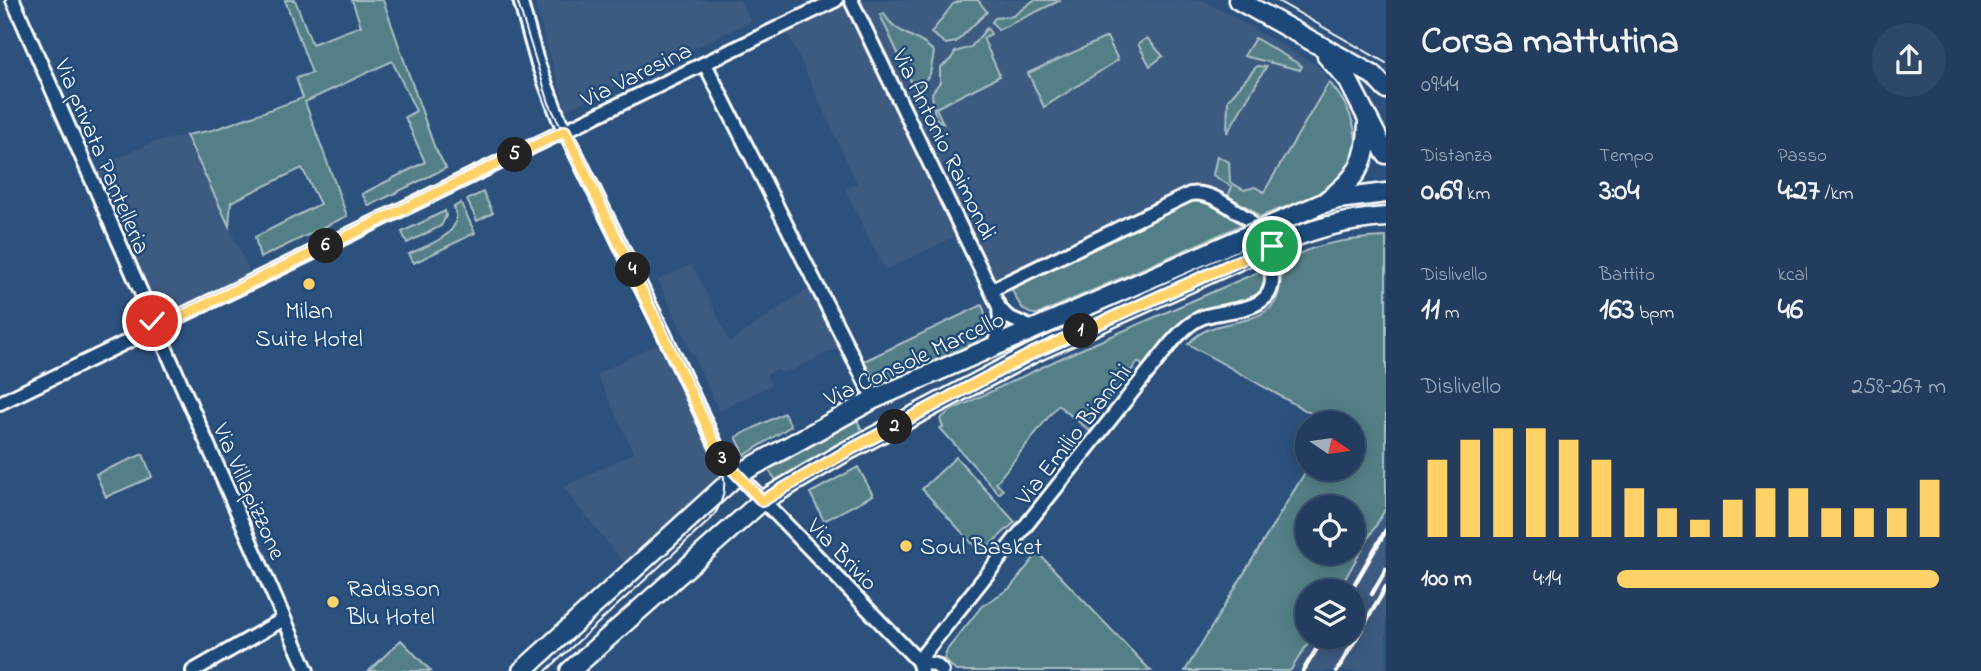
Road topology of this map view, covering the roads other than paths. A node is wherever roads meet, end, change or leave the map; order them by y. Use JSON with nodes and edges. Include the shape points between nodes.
{"nodes":[{"id":1,"x":13,"y":0,"type":"edge"},
{"id":2,"x":520,"y":0,"type":"edge"},
{"id":3,"x":836,"y":0,"type":"edge"},
{"id":4,"x":852,"y":0,"type":"edge"},
{"id":5,"x":1238,"y":0,"type":"edge"},
{"id":6,"x":1315,"y":43,"type":"junction"},
{"id":7,"x":705,"y":64,"type":"junction"},
{"id":8,"x":1386,"y":89,"type":"edge"},
{"id":9,"x":1368,"y":119,"type":"junction"},
{"id":10,"x":565,"y":131,"type":"junction"},
{"id":11,"x":1386,"y":155,"type":"edge"},
{"id":12,"x":1386,"y":193,"type":"edge"},
{"id":13,"x":1321,"y":204,"type":"junction"},
{"id":14,"x":1386,"y":217,"type":"edge"},
{"id":15,"x":1255,"y":229,"type":"junction"},
{"id":16,"x":1267,"y":254,"type":"junction"},
{"id":17,"x":991,"y":290,"type":"junction"},
{"id":18,"x":999,"y":307,"type":"junction"},
{"id":19,"x":155,"y":329,"type":"junction"},
{"id":20,"x":1034,"y":329,"type":"junction"},
{"id":21,"x":994,"y":347,"type":"junction"},
{"id":22,"x":874,"y":399,"type":"junction"},
{"id":23,"x":0,"y":403,"type":"edge"},
{"id":24,"x":732,"y":470,"type":"junction"},
{"id":25,"x":762,"y":501,"type":"junction"},
{"id":26,"x":284,"y":619,"type":"junction"},
{"id":27,"x":920,"y":666,"type":"edge"},
{"id":28,"x":193,"y":671,"type":"edge"},
{"id":29,"x":307,"y":671,"type":"edge"},
{"id":30,"x":522,"y":671,"type":"edge"},
{"id":31,"x":570,"y":671,"type":"edge"},
{"id":32,"x":942,"y":671,"type":"edge"}],
"edges":[{"from":1,"to":19,"type":"street","name":"Via privata Pantelleria"},
{"from":2,"to":10,"type":"street","name":"Via Brivio","via":[[537,61]]},
{"from":3,"to":7,"type":"street","name":"Via Varesina"},
{"from":4,"to":17,"type":"street","name":"Via Antonio Raimondi"},
{"from":5,"to":6,"type":"main road"},
{"from":6,"to":8,"type":"main road","via":[[1373,75]]},
{"from":6,"to":9,"type":"main road","via":[[1348,80]]},
{"from":7,"to":10,"type":"street","name":"Via Varesina"},
{"from":7,"to":22,"type":"street"},
{"from":9,"to":11,"type":"main road"},
{"from":9,"to":13,"type":"main road","via":[[1360,167]]},
{"from":10,"to":19,"type":"street","name":"Via Varesina"},
{"from":10,"to":24,"type":"street","name":"Via Brivio"},
{"from":12,"to":13,"type":"main road","name":"Via Console Marcello"},
{"from":13,"to":15,"type":"main road","name":"Via Console Marcello"},
{"from":14,"to":16,"type":"main road","name":"Via Console Marcello","via":[[1350,219],[1294,237]]},
{"from":15,"to":17,"type":"street","via":[[1209,195],[1194,193]]},
{"from":15,"to":20,"type":"main road","name":"Via Console Marcello"},
{"from":16,"to":25,"type":"main road","name":"Via Console Marcello","via":[[1033,353]]},
{"from":16,"to":27,"type":"street","name":"Via Emilio Bianchi","via":[[1272,282],[1268,293],[1248,309],[1189,324],[1172,342]]},
{"from":17,"to":18,"type":"street","name":"Via Antonio Raimondi"},
{"from":18,"to":20,"type":"street","via":[[1007,317]]},
{"from":18,"to":21,"type":"street"},
{"from":19,"to":23,"type":"street","name":"Via Varesina"},
{"from":19,"to":26,"type":"street","name":"Via Villapizzone"},
{"from":20,"to":21,"type":"main road","name":"Via Console Marcello"},
{"from":21,"to":22,"type":"main road","name":"Via Console Marcello"},
{"from":22,"to":24,"type":"main road","name":"Via Console Marcello"},
{"from":24,"to":25,"type":"street","name":"Via Brivio"},
{"from":24,"to":30,"type":"main road","name":"Via Console Marcello"},
{"from":25,"to":27,"type":"street","name":"Via Brivio"},
{"from":25,"to":31,"type":"main road","name":"Via Console Marcello"},
{"from":26,"to":28,"type":"street"},
{"from":26,"to":29,"type":"street","name":"Via Villapizzone"},
{"from":27,"to":32,"type":"street","name":"Via Brivio","via":[[936,665]]}]}
